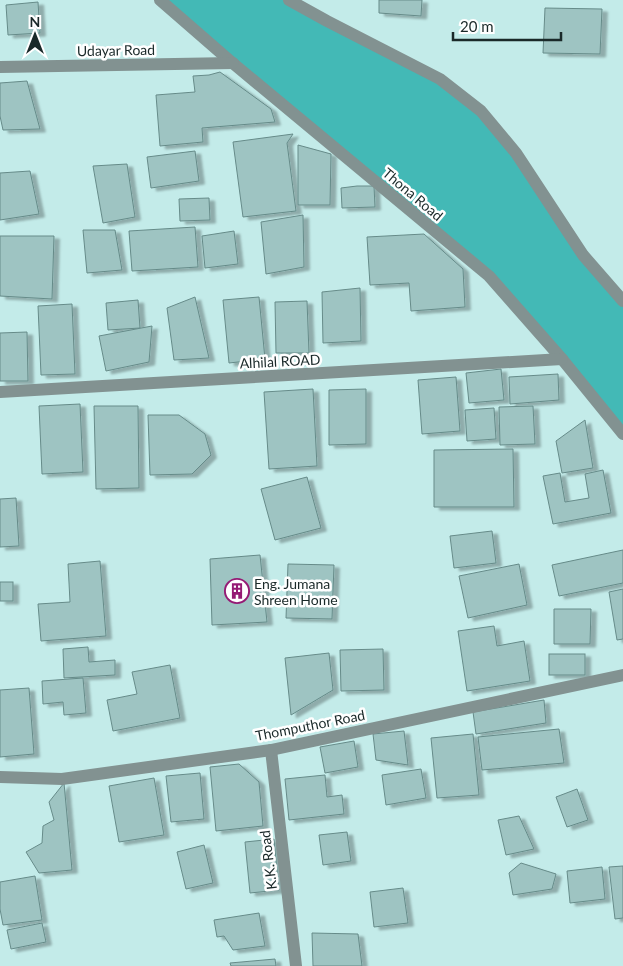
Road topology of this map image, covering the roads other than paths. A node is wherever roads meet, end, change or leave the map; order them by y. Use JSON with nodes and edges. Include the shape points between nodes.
{"nodes":[{"id":1,"x":160,"y":0,"type":"edge"},
{"id":2,"x":290,"y":0,"type":"edge"},
{"id":3,"x":233,"y":63,"type":"junction"},
{"id":4,"x":0,"y":67,"type":"edge"},
{"id":5,"x":623,"y":301,"type":"edge"},
{"id":6,"x":562,"y":359,"type":"junction"},
{"id":7,"x":0,"y":392,"type":"edge"},
{"id":8,"x":623,"y":434,"type":"edge"},
{"id":9,"x":623,"y":675,"type":"edge"},
{"id":10,"x":271,"y":750,"type":"junction"},
{"id":11,"x":0,"y":777,"type":"edge"},
{"id":12,"x":296,"y":966,"type":"edge"}],
"edges":[{"from":1,"to":3,"type":"street","name":"Thona Road"},
{"from":2,"to":5,"type":"street","via":[[440,79],[481,112],[516,153],[583,255]]},
{"from":3,"to":4,"type":"street","name":"Udayar Road"},
{"from":3,"to":6,"type":"street","name":"Thona Road","via":[[489,276]]},
{"from":6,"to":7,"type":"street","name":"Alhilal ROAD"},
{"from":6,"to":8,"type":"street","name":"Thona Road"},
{"from":9,"to":10,"type":"street","name":"Thomputhor Road"},
{"from":10,"to":11,"type":"street","name":"Thomputhor Road","via":[[62,779]]},
{"from":10,"to":12,"type":"street","name":"K.K. Road"}]}
